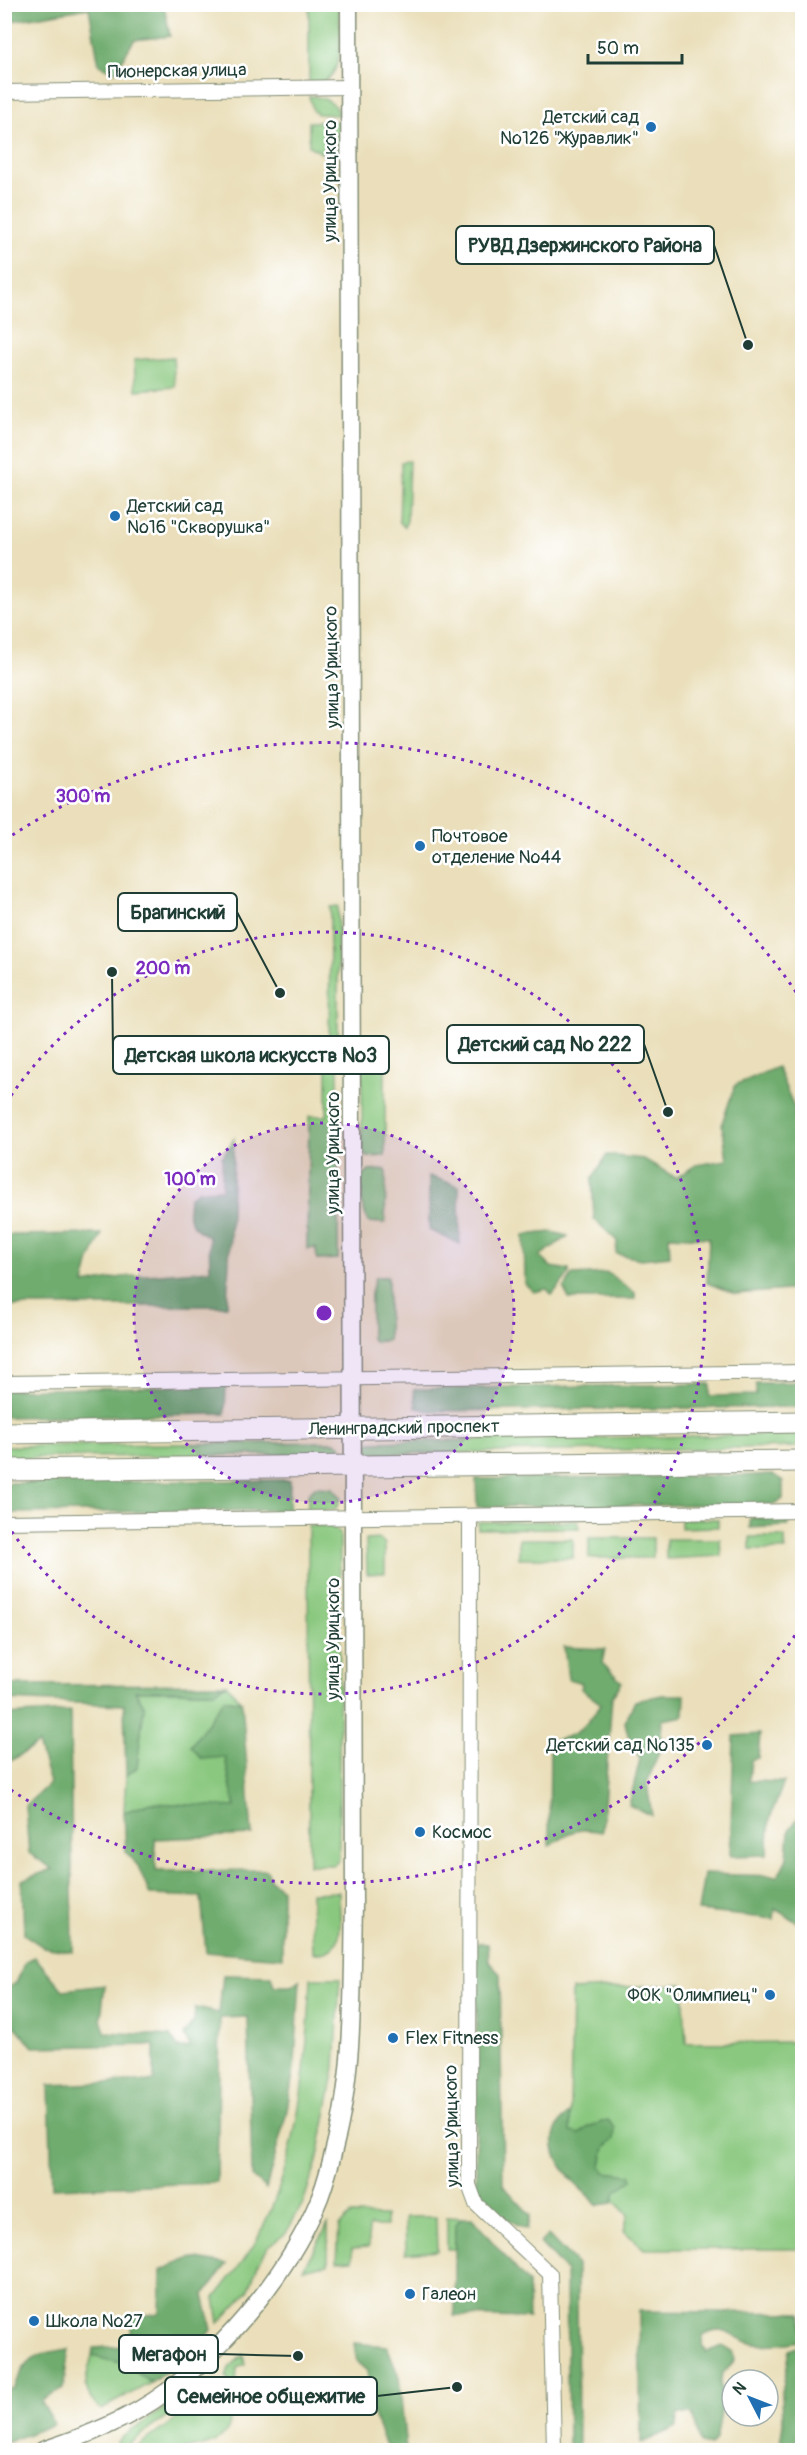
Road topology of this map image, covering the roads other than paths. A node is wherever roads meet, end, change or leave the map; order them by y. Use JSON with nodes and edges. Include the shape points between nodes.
{"nodes":[{"id":1,"x":349,"y":4,"type":"edge"},
{"id":2,"x":350,"y":87,"type":"junction"},
{"id":3,"x":4,"y":92,"type":"edge"},
{"id":4,"x":802,"y":1372,"type":"edge"},
{"id":5,"x":352,"y":1379,"type":"junction"},
{"id":6,"x":4,"y":1383,"type":"edge"},
{"id":7,"x":802,"y":1422,"type":"edge"},
{"id":8,"x":352,"y":1429,"type":"junction"},
{"id":9,"x":4,"y":1433,"type":"edge"},
{"id":10,"x":802,"y":1461,"type":"edge"},
{"id":11,"x":353,"y":1466,"type":"junction"},
{"id":12,"x":4,"y":1470,"type":"edge"},
{"id":13,"x":802,"y":1510,"type":"edge"},
{"id":14,"x":470,"y":1515,"type":"junction"},
{"id":15,"x":353,"y":1516,"type":"junction"},
{"id":16,"x":4,"y":1522,"type":"edge"},
{"id":17,"x":43,"y":2451,"type":"edge"},
{"id":18,"x":554,"y":2451,"type":"edge"}],
"edges":[{"from":1,"to":2,"type":"street","name":"улица Урицкого"},
{"from":2,"to":3,"type":"street","name":"Пионерская улица"},
{"from":2,"to":5,"type":"street","name":"улица Урицкого"},
{"from":4,"to":5,"type":"street"},
{"from":5,"to":6,"type":"street"},
{"from":5,"to":8,"type":"street","name":"улица Урицкого"},
{"from":7,"to":8,"type":"main road","name":"Ленинградский проспект"},
{"from":8,"to":9,"type":"main road","name":"Ленинградский проспект"},
{"from":8,"to":11,"type":"street","name":"улица Урицкого"},
{"from":10,"to":11,"type":"main road","name":"Ленинградский проспект"},
{"from":11,"to":12,"type":"main road","name":"Ленинградский проспект"},
{"from":11,"to":15,"type":"street","name":"улица Урицкого"},
{"from":13,"to":14,"type":"street"},
{"from":14,"to":15,"type":"street"},
{"from":14,"to":18,"type":"street","name":"улица Урицкого","via":[[469,2185],[476,2204],[550,2274]]},
{"from":15,"to":16,"type":"street"},
{"from":15,"to":17,"type":"street","name":"улица Урицкого","via":[[354,1905],[347,2071],[336,2142],[320,2198],[269,2285],[220,2343],[165,2393],[121,2419]]}]}
